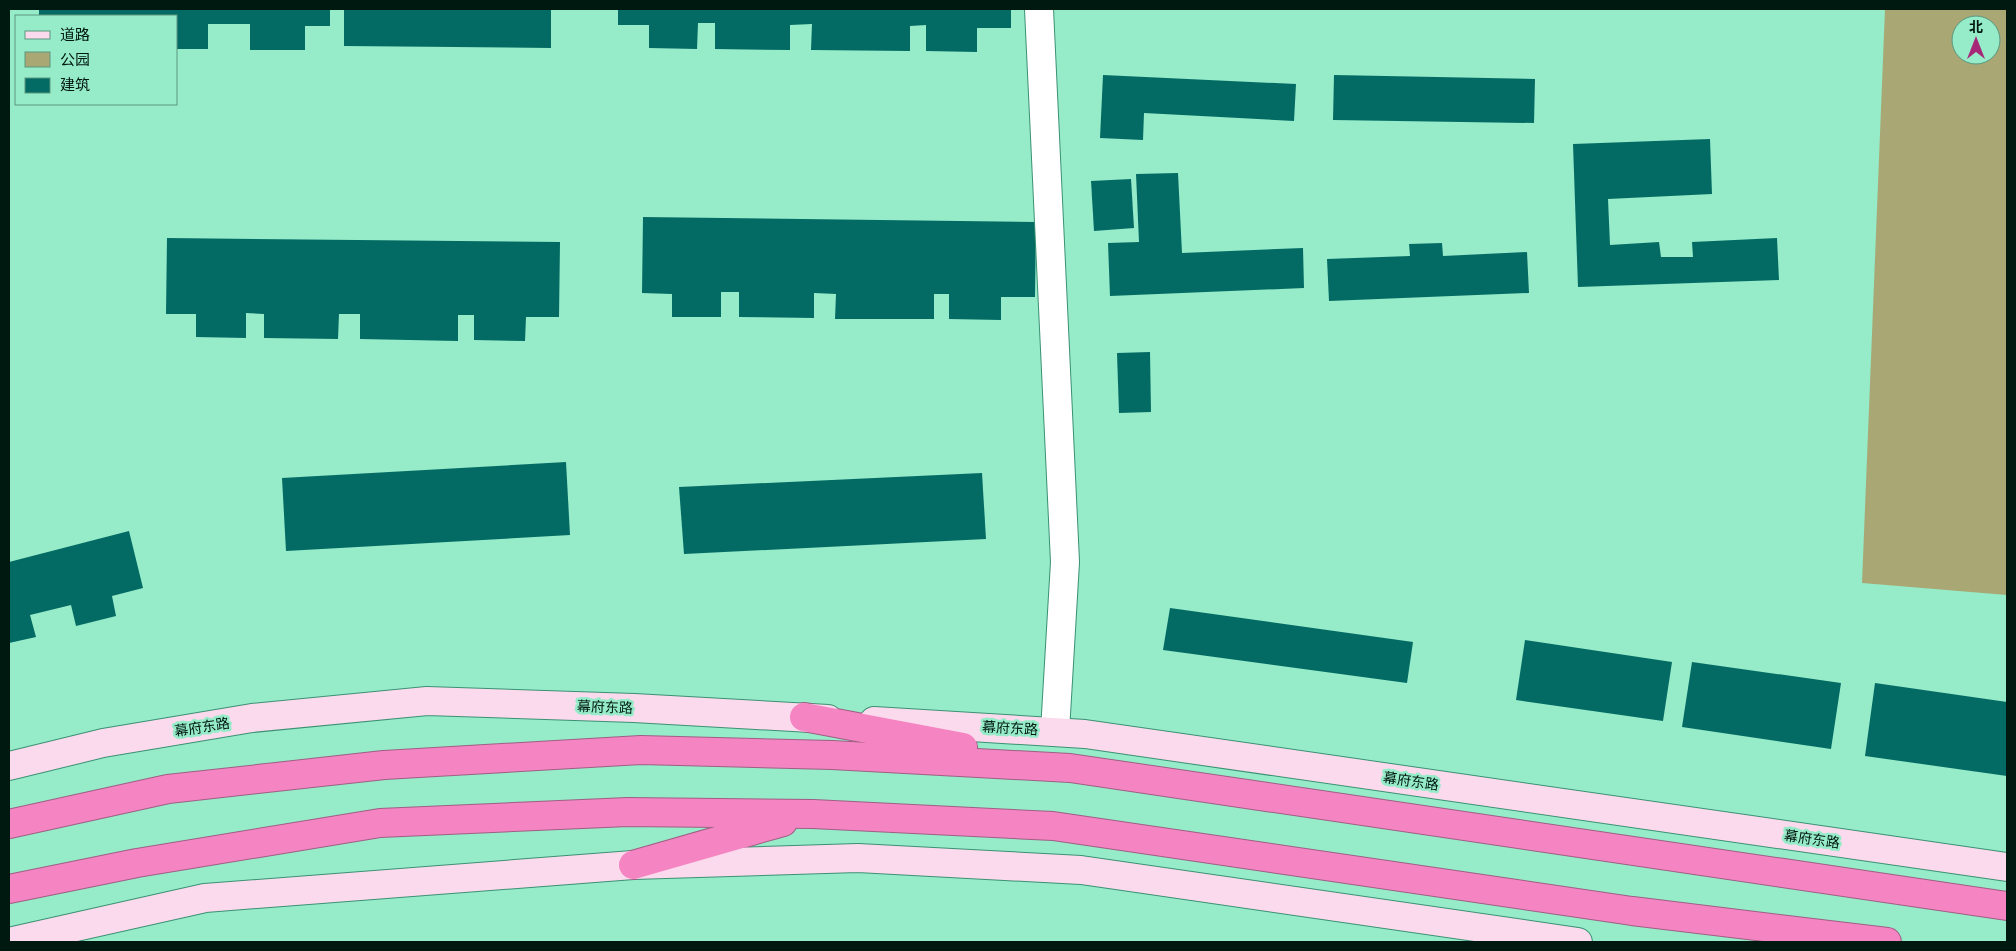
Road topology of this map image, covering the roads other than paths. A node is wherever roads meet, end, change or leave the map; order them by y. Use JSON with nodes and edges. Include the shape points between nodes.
{"nodes":[{"id":1,"x":1039,"y":9,"type":"edge"},
{"id":2,"x":804,"y":717,"type":"junction"},
{"id":3,"x":1055,"y":731,"type":"junction"},
{"id":4,"x":9,"y":766,"type":"edge"},
{"id":5,"x":1070,"y":768,"type":"junction"},
{"id":6,"x":813,"y":814,"type":"junction"},
{"id":7,"x":9,"y":824,"type":"edge"},
{"id":8,"x":632,"y":865,"type":"junction"},
{"id":9,"x":2007,"y":867,"type":"edge"},
{"id":10,"x":9,"y":889,"type":"edge"},
{"id":11,"x":2007,"y":906,"type":"edge"},
{"id":12,"x":9,"y":942,"type":"edge"},
{"id":13,"x":1578,"y":942,"type":"edge"},
{"id":14,"x":1887,"y":942,"type":"edge"}],
"edges":[{"from":1,"to":3,"type":"street","via":[[1065,562]]},
{"from":2,"to":3,"type":"main road","name":"幕府东路"},
{"from":2,"to":4,"type":"main road","name":"幕府东路","via":[[427,701],[252,718],[103,743]]},
{"from":2,"to":5,"type":"highway"},
{"from":3,"to":9,"type":"main road","name":"幕府东路"},
{"from":5,"to":7,"type":"highway","via":[[832,755],[631,751],[384,765],[168,789]]},
{"from":5,"to":11,"type":"highway"},
{"from":6,"to":8,"type":"highway"},
{"from":6,"to":10,"type":"highway","via":[[628,812],[380,823],[137,863]]},
{"from":6,"to":14,"type":"highway","via":[[1053,826],[1632,911]]},
{"from":8,"to":12,"type":"main road","via":[[205,898]]},
{"from":8,"to":13,"type":"main road","via":[[858,858],[1081,870]]}]}
